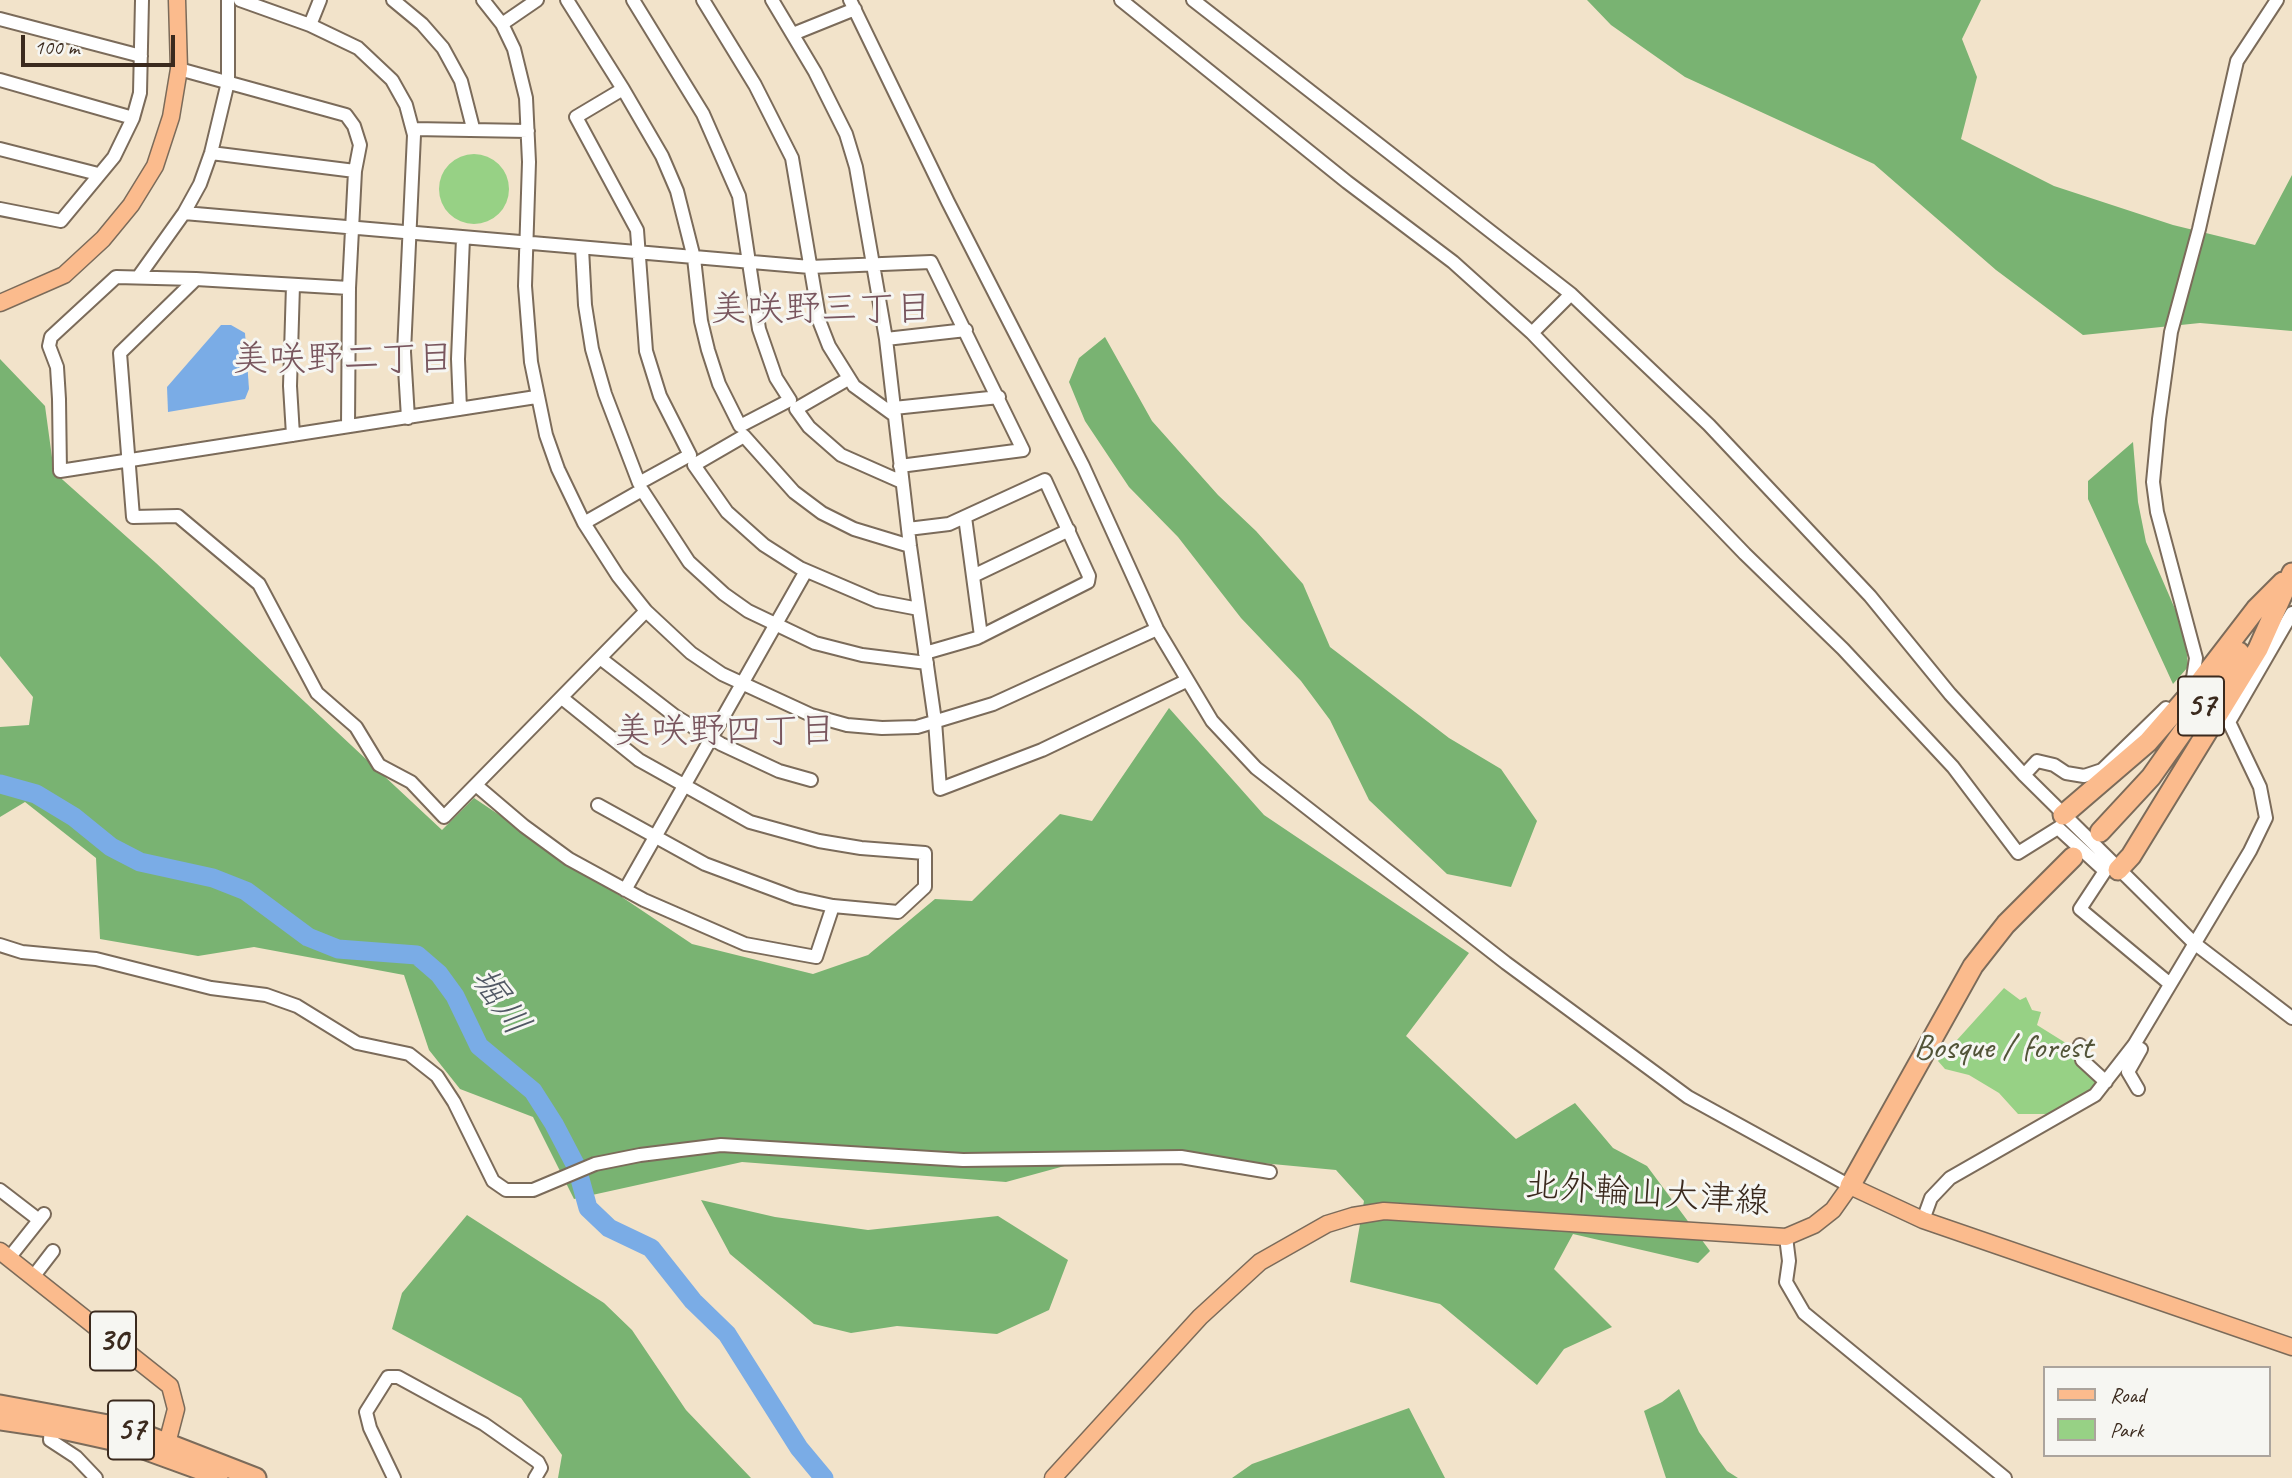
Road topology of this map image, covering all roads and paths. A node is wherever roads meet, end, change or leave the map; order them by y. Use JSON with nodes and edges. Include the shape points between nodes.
{"nodes":[{"id":1,"x":142,"y":0,"type":"edge"},
{"id":2,"x":177,"y":0,"type":"edge"},
{"id":3,"x":228,"y":0,"type":"edge"},
{"id":4,"x":240,"y":0,"type":"edge"},
{"id":5,"x":320,"y":0,"type":"edge"},
{"id":6,"x":393,"y":0,"type":"edge"},
{"id":7,"x":483,"y":0,"type":"edge"},
{"id":8,"x":537,"y":0,"type":"edge"},
{"id":9,"x":567,"y":0,"type":"edge"},
{"id":10,"x":633,"y":0,"type":"edge"},
{"id":11,"x":703,"y":0,"type":"edge"},
{"id":12,"x":772,"y":0,"type":"edge"},
{"id":13,"x":1121,"y":0,"type":"edge"},
{"id":14,"x":1193,"y":0,"type":"edge"},
{"id":15,"x":2277,"y":0,"type":"edge"},
{"id":16,"x":852,"y":5,"type":"edge"},
{"id":17,"x":0,"y":19,"type":"edge"},
{"id":18,"x":502,"y":24,"type":"junction"},
{"id":19,"x":310,"y":25,"type":"junction"},
{"id":20,"x":793,"y":34,"type":"junction"},
{"id":21,"x":141,"y":56,"type":"junction"},
{"id":22,"x":179,"y":69,"type":"junction"},
{"id":23,"x":0,"y":80,"type":"edge"},
{"id":24,"x":228,"y":82,"type":"junction"},
{"id":25,"x":623,"y":89,"type":"junction"},
{"id":26,"x":133,"y":118,"type":"junction"},
{"id":27,"x":473,"y":128,"type":"junction"},
{"id":28,"x":413,"y":129,"type":"junction"},
{"id":29,"x":528,"y":131,"type":"junction"},
{"id":30,"x":0,"y":149,"type":"edge"},
{"id":31,"x":211,"y":153,"type":"junction"},
{"id":32,"x":355,"y":171,"type":"junction"},
{"id":33,"x":98,"y":174,"type":"junction"},
{"id":34,"x":0,"y":209,"type":"edge"},
{"id":35,"x":184,"y":213,"type":"junction"},
{"id":36,"x":354,"y":229,"type":"junction"},
{"id":37,"x":410,"y":233,"type":"junction"},
{"id":38,"x":463,"y":238,"type":"junction"},
{"id":39,"x":525,"y":243,"type":"junction"},
{"id":40,"x":582,"y":248,"type":"junction"},
{"id":41,"x":640,"y":250,"type":"junction"},
{"id":42,"x":694,"y":258,"type":"junction"},
{"id":43,"x":750,"y":263,"type":"junction"},
{"id":44,"x":874,"y":266,"type":"junction"},
{"id":45,"x":810,"y":267,"type":"junction"},
{"id":46,"x":139,"y":276,"type":"junction"},
{"id":47,"x":197,"y":279,"type":"junction"},
{"id":48,"x":293,"y":285,"type":"junction"},
{"id":49,"x":349,"y":288,"type":"junction"},
{"id":50,"x":1571,"y":294,"type":"junction"},
{"id":51,"x":0,"y":303,"type":"edge"},
{"id":52,"x":965,"y":330,"type":"junction"},
{"id":53,"x":1532,"y":333,"type":"junction"},
{"id":54,"x":886,"y":339,"type":"junction"},
{"id":55,"x":848,"y":379,"type":"junction"},
{"id":56,"x":537,"y":397,"type":"junction"},
{"id":57,"x":999,"y":397,"type":"junction"},
{"id":58,"x":793,"y":405,"type":"junction"},
{"id":59,"x":460,"y":409,"type":"junction"},
{"id":60,"x":894,"y":412,"type":"junction"},
{"id":61,"x":408,"y":418,"type":"junction"},
{"id":62,"x":348,"y":426,"type":"junction"},
{"id":63,"x":742,"y":431,"type":"junction"},
{"id":64,"x":293,"y":435,"type":"junction"},
{"id":65,"x":692,"y":460,"type":"junction"},
{"id":66,"x":129,"y":461,"type":"junction"},
{"id":67,"x":900,"y":466,"type":"junction"},
{"id":68,"x":902,"y":482,"type":"junction"},
{"id":69,"x":640,"y":486,"type":"junction"},
{"id":70,"x":965,"y":517,"type":"junction"},
{"id":71,"x":584,"y":523,"type":"junction"},
{"id":72,"x":908,"y":529,"type":"junction"},
{"id":73,"x":1069,"y":530,"type":"junction"},
{"id":74,"x":910,"y":546,"type":"junction"},
{"id":75,"x":806,"y":571,"type":"junction"},
{"id":76,"x":2292,"y":573,"type":"edge"},
{"id":77,"x":973,"y":576,"type":"junction"},
{"id":78,"x":919,"y":609,"type":"junction"},
{"id":79,"x":646,"y":611,"type":"junction"},
{"id":80,"x":2292,"y":613,"type":"edge"},
{"id":81,"x":775,"y":626,"type":"junction"},
{"id":82,"x":1157,"y":629,"type":"junction"},
{"id":83,"x":981,"y":636,"type":"junction"},
{"id":84,"x":600,"y":658,"type":"junction"},
{"id":85,"x":926,"y":658,"type":"junction"},
{"id":86,"x":1185,"y":681,"type":"junction"},
{"id":87,"x":742,"y":683,"type":"junction"},
{"id":88,"x":562,"y":698,"type":"junction"},
{"id":89,"x":935,"y":722,"type":"junction"},
{"id":90,"x":711,"y":738,"type":"junction"},
{"id":91,"x":2024,"y":775,"type":"junction"},
{"id":92,"x":811,"y":780,"type":"dead end"},
{"id":93,"x":477,"y":786,"type":"junction"},
{"id":94,"x":684,"y":787,"type":"junction"},
{"id":95,"x":598,"y":805,"type":"dead end"},
{"id":96,"x":2063,"y":815,"type":"junction"},
{"id":97,"x":2100,"y":832,"type":"dead end"},
{"id":98,"x":655,"y":839,"type":"junction"},
{"id":99,"x":2073,"y":857,"type":"dead end"},
{"id":100,"x":2118,"y":870,"type":"junction"},
{"id":101,"x":625,"y":890,"type":"junction"},
{"id":102,"x":833,"y":906,"type":"junction"},
{"id":103,"x":2194,"y":943,"type":"junction"},
{"id":104,"x":0,"y":945,"type":"edge"},
{"id":105,"x":2169,"y":984,"type":"junction"},
{"id":106,"x":2292,"y":1018,"type":"edge"},
{"id":107,"x":2080,"y":1045,"type":"dead end"},
{"id":108,"x":2134,"y":1045,"type":"junction"},
{"id":109,"x":2106,"y":1082,"type":"junction"},
{"id":110,"x":2138,"y":1089,"type":"dead end"},
{"id":111,"x":1270,"y":1172,"type":"dead end"},
{"id":112,"x":1850,"y":1186,"type":"junction"},
{"id":113,"x":0,"y":1190,"type":"edge"},
{"id":114,"x":1923,"y":1220,"type":"junction"},
{"id":115,"x":1786,"y":1237,"type":"junction"},
{"id":116,"x":53,"y":1251,"type":"dead end"},
{"id":117,"x":4,"y":1254,"type":"edge"},
{"id":118,"x":33,"y":1277,"type":"junction"},
{"id":119,"x":2292,"y":1347,"type":"edge"},
{"id":120,"x":0,"y":1405,"type":"edge"},
{"id":121,"x":0,"y":1420,"type":"edge"},
{"id":122,"x":51,"y":1427,"type":"junction"},
{"id":123,"x":165,"y":1448,"type":"junction"},
{"id":124,"x":96,"y":1478,"type":"edge"},
{"id":125,"x":222,"y":1478,"type":"edge"},
{"id":126,"x":256,"y":1478,"type":"edge"},
{"id":127,"x":394,"y":1478,"type":"edge"},
{"id":128,"x":534,"y":1478,"type":"edge"},
{"id":129,"x":1053,"y":1478,"type":"edge"},
{"id":130,"x":2006,"y":1478,"type":"edge"}],
"edges":[{"from":1,"to":21,"type":"street"},
{"from":2,"to":22,"type":"main road"},
{"from":3,"to":24,"type":"street"},
{"from":4,"to":19,"type":"street"},
{"from":5,"to":19,"type":"street"},
{"from":6,"to":27,"type":"street","via":[[443,48],[461,81]]},
{"from":7,"to":18,"type":"street"},
{"from":8,"to":18,"type":"street"},
{"from":9,"to":25,"type":"street"},
{"from":10,"to":43,"type":"street","via":[[722,152],[739,195]]},
{"from":11,"to":45,"type":"street","via":[[755,85],[792,158]]},
{"from":12,"to":20,"type":"street"},
{"from":13,"to":53,"type":"street","via":[[1452,262]]},
{"from":14,"to":50,"type":"street"},
{"from":15,"to":91,"type":"street","via":[[2237,61],[2171,332],[2159,419],[2154,482],[2157,512],[2193,640],[2193,677],[2102,770],[2084,776],[2037,761]]},
{"from":16,"to":20,"type":"street"},
{"from":16,"to":82,"type":"street","via":[[1083,466]]},
{"from":17,"to":21,"type":"street"},
{"from":18,"to":29,"type":"street","via":[[514,49],[526,98]]},
{"from":19,"to":28,"type":"street","via":[[358,48],[392,80]]},
{"from":20,"to":44,"type":"street","via":[[846,134]]},
{"from":21,"to":26,"type":"street","via":[[140,93]]},
{"from":22,"to":24,"type":"street"},
{"from":22,"to":51,"type":"main road","via":[[172,117],[155,166],[131,205],[64,275]]},
{"from":23,"to":26,"type":"street"},
{"from":24,"to":31,"type":"street"},
{"from":24,"to":32,"type":"street","via":[[346,115],[360,145]]},
{"from":25,"to":41,"type":"street","via":[[576,117],[631,215]]},
{"from":25,"to":42,"type":"street","via":[[677,191]]},
{"from":26,"to":33,"type":"street","via":[[114,157]]},
{"from":27,"to":28,"type":"street"},
{"from":27,"to":29,"type":"street"},
{"from":28,"to":37,"type":"street"},
{"from":29,"to":39,"type":"street"},
{"from":30,"to":33,"type":"street"},
{"from":31,"to":32,"type":"street"},
{"from":31,"to":35,"type":"street"},
{"from":32,"to":36,"type":"street"},
{"from":33,"to":34,"type":"street","via":[[61,221]]},
{"from":35,"to":36,"type":"street"},
{"from":35,"to":46,"type":"street"},
{"from":36,"to":37,"type":"street"},
{"from":36,"to":49,"type":"street"},
{"from":37,"to":38,"type":"street"},
{"from":37,"to":61,"type":"street","via":[[404,352]]},
{"from":38,"to":39,"type":"street"},
{"from":38,"to":59,"type":"street"},
{"from":39,"to":40,"type":"street"},
{"from":39,"to":56,"type":"street"},
{"from":40,"to":41,"type":"street"},
{"from":40,"to":69,"type":"street","via":[[592,349]]},
{"from":41,"to":42,"type":"street"},
{"from":41,"to":65,"type":"street","via":[[646,351],[660,396]]},
{"from":42,"to":43,"type":"street"},
{"from":42,"to":63,"type":"street","via":[[708,350]]},
{"from":43,"to":45,"type":"street"},
{"from":43,"to":58,"type":"street","via":[[766,353]]},
{"from":44,"to":45,"type":"street"},
{"from":44,"to":52,"type":"street","via":[[930,262]]},
{"from":44,"to":54,"type":"street"},
{"from":45,"to":55,"type":"street","via":[[820,323]]},
{"from":46,"to":47,"type":"street"},
{"from":46,"to":66,"type":"street","via":[[116,277],[51,337],[49,346],[57,368],[60,471]]},
{"from":47,"to":48,"type":"street"},
{"from":47,"to":66,"type":"street","via":[[120,353]]},
{"from":48,"to":49,"type":"street"},
{"from":48,"to":64,"type":"street"},
{"from":49,"to":62,"type":"street"},
{"from":50,"to":53,"type":"street"},
{"from":50,"to":91,"type":"street","via":[[1709,425],[1851,576]]},
{"from":52,"to":54,"type":"street"},
{"from":52,"to":57,"type":"street"},
{"from":53,"to":105,"type":"street","via":[[1843,649],[1952,766],[2018,853],[2058,828],[2105,871],[2080,909]]},
{"from":54,"to":60,"type":"street"},
{"from":55,"to":58,"type":"street"},
{"from":55,"to":60,"type":"street"},
{"from":56,"to":59,"type":"street"},
{"from":56,"to":71,"type":"street","via":[[558,470]]},
{"from":57,"to":60,"type":"street"},
{"from":57,"to":67,"type":"street","via":[[1022,443],[1020,452]]},
{"from":58,"to":63,"type":"street"},
{"from":58,"to":68,"type":"street","via":[[841,455]]},
{"from":59,"to":61,"type":"street"},
{"from":60,"to":67,"type":"street"},
{"from":61,"to":62,"type":"street"},
{"from":62,"to":64,"type":"street"},
{"from":63,"to":65,"type":"street"},
{"from":63,"to":74,"type":"street","via":[[794,492],[822,513],[854,529]]},
{"from":64,"to":66,"type":"street"},
{"from":65,"to":69,"type":"street"},
{"from":65,"to":75,"type":"street","via":[[727,512],[764,545]]},
{"from":66,"to":93,"type":"street","via":[[133,517],[178,516],[259,584],[317,693],[356,727],[379,765],[411,782],[444,817]]},
{"from":67,"to":68,"type":"street"},
{"from":68,"to":72,"type":"street"},
{"from":69,"to":71,"type":"street"},
{"from":69,"to":81,"type":"street","via":[[689,562],[724,594]]},
{"from":70,"to":72,"type":"street","via":[[950,524]]},
{"from":70,"to":73,"type":"street","via":[[1045,480]]},
{"from":70,"to":77,"type":"street"},
{"from":71,"to":79,"type":"street"},
{"from":72,"to":74,"type":"street"},
{"from":73,"to":77,"type":"street"},
{"from":73,"to":83,"type":"street","via":[[1088,582]]},
{"from":74,"to":78,"type":"street"},
{"from":75,"to":78,"type":"street","via":[[877,601]]},
{"from":75,"to":81,"type":"street"},
{"from":76,"to":96,"type":"highway","via":[[2256,609],[2148,743]]},
{"from":76,"to":97,"type":"highway","number":"57","via":[[2151,777]]},
{"from":76,"to":100,"type":"highway","via":[[2258,649]]},
{"from":77,"to":83,"type":"street"},
{"from":78,"to":85,"type":"street"},
{"from":79,"to":84,"type":"street"},
{"from":79,"to":87,"type":"street","via":[[691,653]]},
{"from":80,"to":103,"type":"street","via":[[2229,722],[2260,788],[2266,818]]},
{"from":81,"to":85,"type":"street","via":[[862,655]]},
{"from":81,"to":87,"type":"street"},
{"from":82,"to":86,"type":"street"},
{"from":82,"to":89,"type":"street","via":[[993,704]]},
{"from":83,"to":85,"type":"street"},
{"from":84,"to":88,"type":"street"},
{"from":84,"to":90,"type":"street"},
{"from":85,"to":89,"type":"street"},
{"from":86,"to":89,"type":"street","via":[[1042,750],[940,789]]},
{"from":86,"to":112,"type":"street","via":[[1255,768],[1506,963],[1688,1097]]},
{"from":87,"to":89,"type":"street","via":[[811,715],[847,725],[917,727]]},
{"from":87,"to":90,"type":"street"},
{"from":88,"to":93,"type":"street"},
{"from":88,"to":94,"type":"street","via":[[630,753]]},
{"from":90,"to":92,"type":"street","via":[[779,771]]},
{"from":90,"to":94,"type":"street"},
{"from":91,"to":96,"type":"street"},
{"from":93,"to":101,"type":"street","via":[[569,859]]},
{"from":94,"to":98,"type":"street"},
{"from":94,"to":102,"type":"street","via":[[750,822],[782,833],[861,848],[925,853],[925,887],[898,912]]},
{"from":95,"to":98,"type":"street"},
{"from":96,"to":100,"type":"street"},
{"from":98,"to":101,"type":"street"},
{"from":98,"to":102,"type":"street","via":[[749,883]]},
{"from":99,"to":112,"type":"highway","via":[[2006,924],[1973,967]]},
{"from":100,"to":103,"type":"street"},
{"from":101,"to":102,"type":"street","via":[[745,944],[816,957]]},
{"from":103,"to":105,"type":"street"},
{"from":103,"to":106,"type":"street"},
{"from":104,"to":111,"type":"street","via":[[23,953],[96,959],[211,988],[266,995],[296,1006],[357,1043],[409,1054],[437,1076],[493,1181],[506,1190],[533,1189],[595,1164],[721,1145],[963,1160],[1181,1157]]},
{"from":105,"to":108,"type":"street"},
{"from":107,"to":109,"type":"street","via":[[2082,1060]]},
{"from":108,"to":109,"type":"street"},
{"from":108,"to":110,"type":"street","via":[[2140,1049],[2128,1072]]},
{"from":109,"to":114,"type":"street","via":[[2071,1111],[1950,1178],[1931,1198]]},
{"from":112,"to":114,"type":"main road"},
{"from":112,"to":115,"type":"main road","name":"北外輪山大津線","via":[[1833,1210]]},
{"from":113,"to":117,"type":"street","via":[[41,1217]]},
{"from":114,"to":119,"type":"main road"},
{"from":115,"to":129,"type":"main road","name":"北外輪山大津線","via":[[1384,1211],[1327,1224],[1271,1254],[1245,1275],[1200,1317]]},
{"from":115,"to":130,"type":"street","via":[[1786,1282],[1804,1313]]},
{"from":116,"to":118,"type":"street"},
{"from":117,"to":118,"type":"main road","number":"30"},
{"from":118,"to":123,"type":"main road","number":"30","via":[[170,1387],[176,1409]]},
{"from":120,"to":123,"type":"highway","number":"57","via":[[130,1429]]},
{"from":121,"to":122,"type":"highway","number":"57"},
{"from":122,"to":123,"type":"highway","number":"57"},
{"from":122,"to":124,"type":"street","via":[[50,1440]]},
{"from":123,"to":125,"type":"highway","number":"57"},
{"from":123,"to":126,"type":"highway","number":"57"},
{"from":127,"to":128,"type":"street","via":[[366,1412],[388,1377],[398,1377],[484,1424],[538,1462],[541,1468]]}]}
